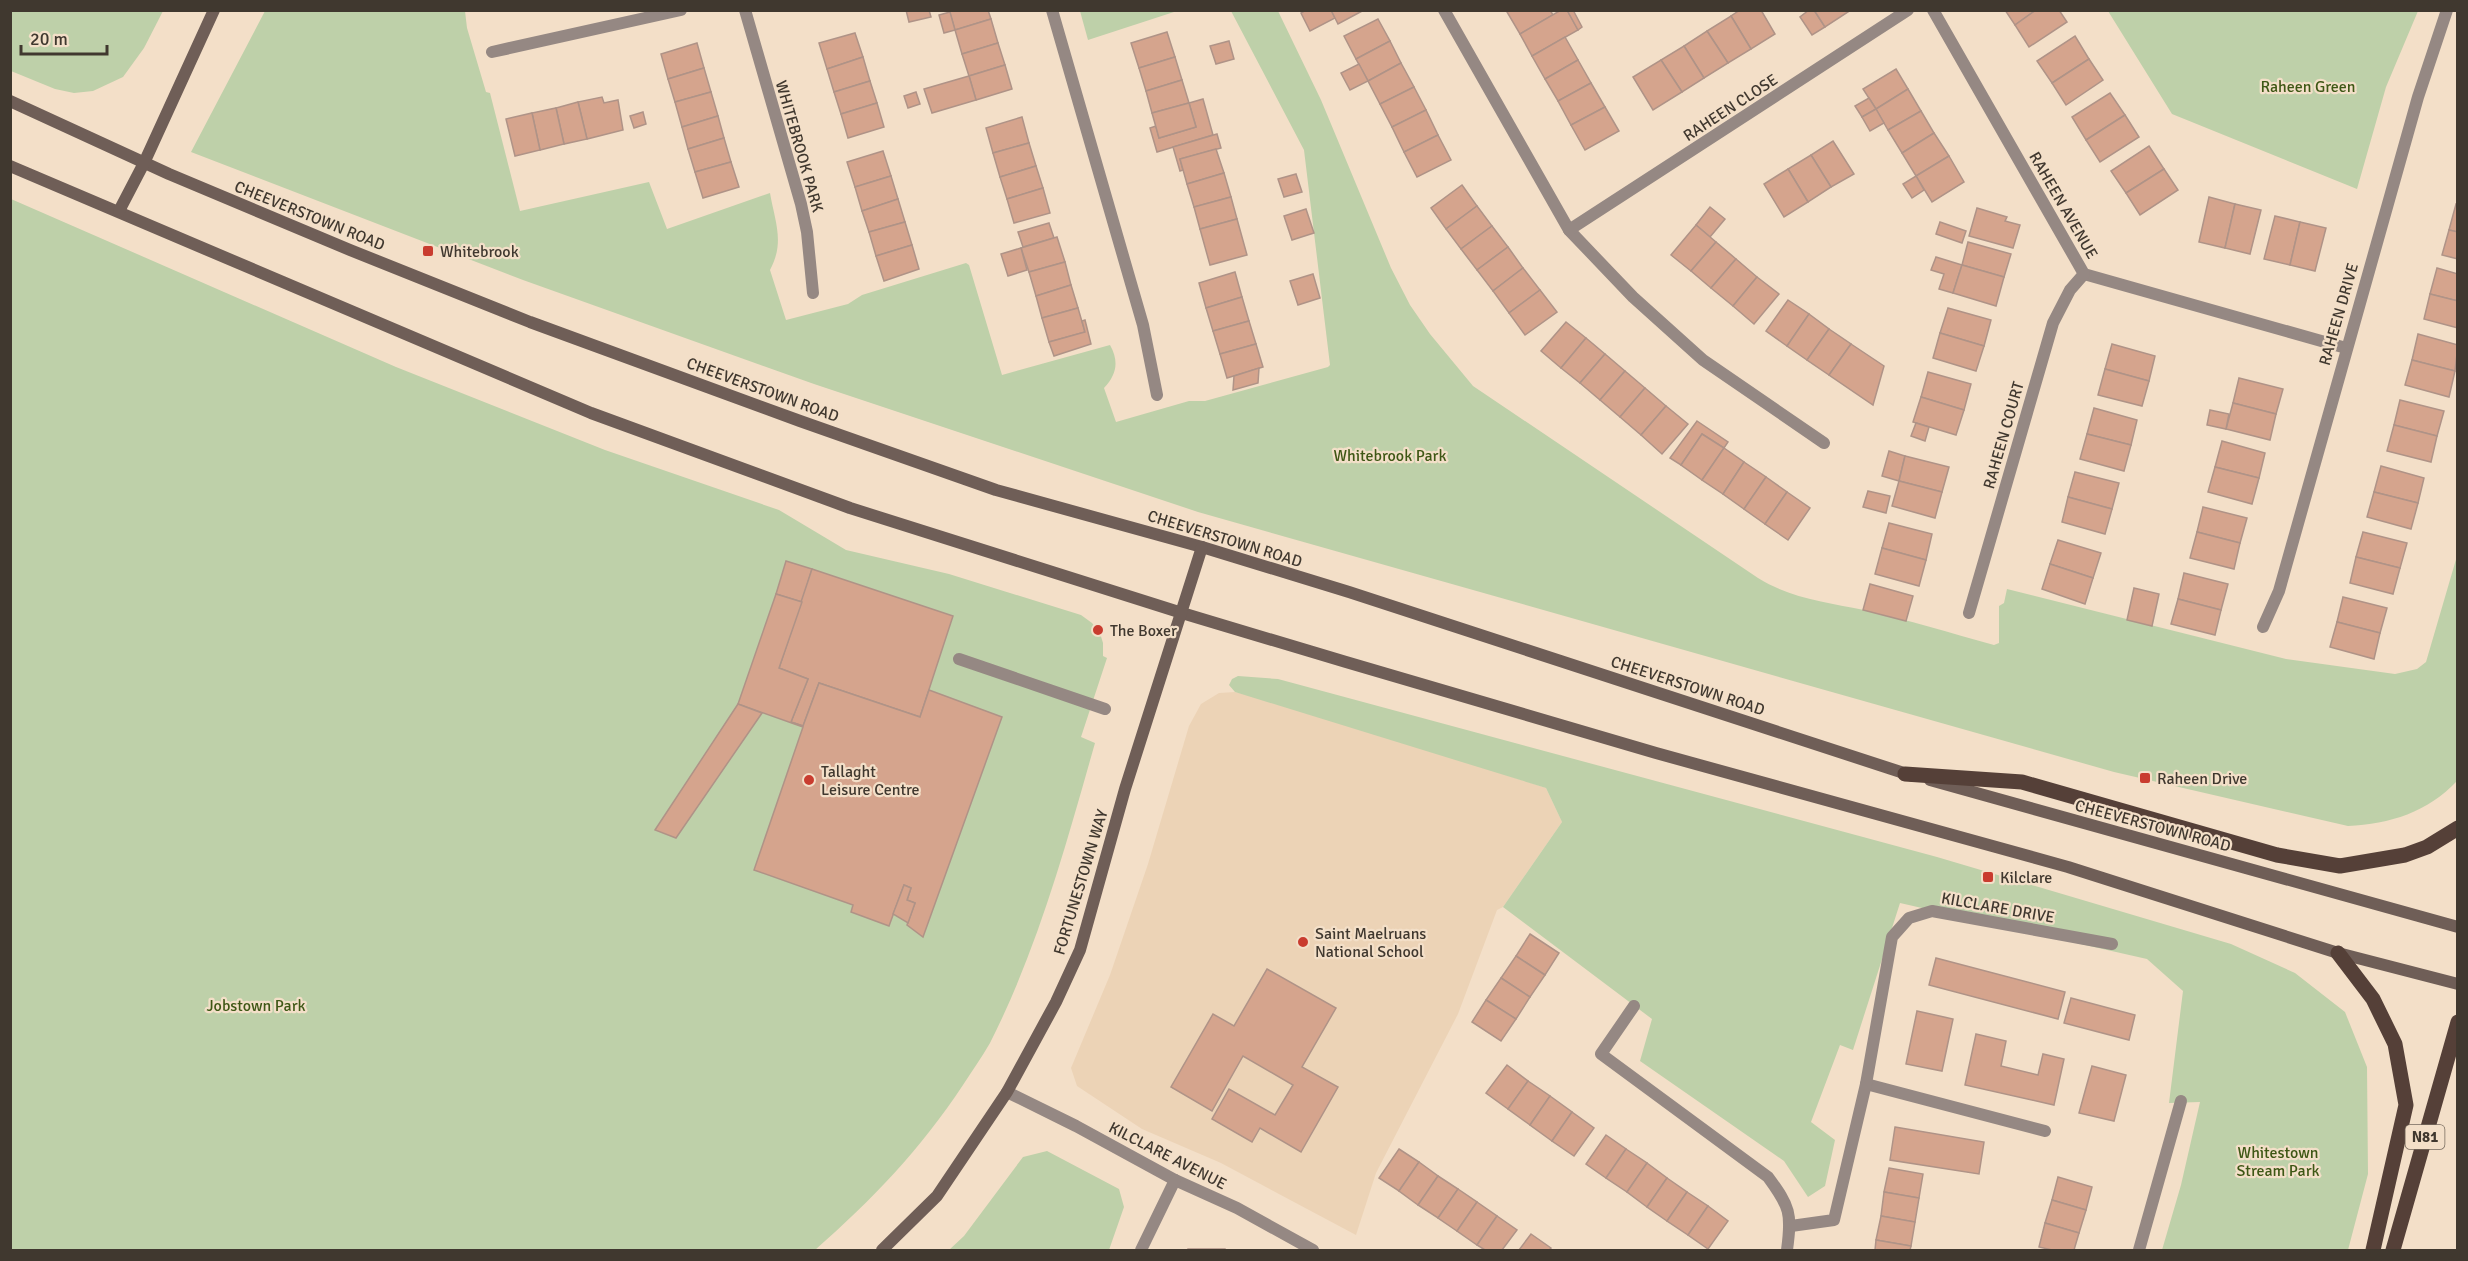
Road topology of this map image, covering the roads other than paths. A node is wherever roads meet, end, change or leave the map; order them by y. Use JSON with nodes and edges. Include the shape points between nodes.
{"nodes":[{"id":1,"x":214,"y":10,"type":"edge"},
{"id":2,"x":681,"y":10,"type":"edge"},
{"id":3,"x":744,"y":10,"type":"edge"},
{"id":4,"x":1052,"y":10,"type":"edge"},
{"id":5,"x":1444,"y":10,"type":"edge"},
{"id":6,"x":1908,"y":10,"type":"edge"},
{"id":7,"x":1933,"y":10,"type":"edge"},
{"id":8,"x":2447,"y":10,"type":"edge"},
{"id":9,"x":492,"y":52,"type":"dead end"},
{"id":10,"x":10,"y":101,"type":"edge"},
{"id":11,"x":144,"y":163,"type":"junction"},
{"id":12,"x":10,"y":166,"type":"edge"},
{"id":13,"x":119,"y":210,"type":"junction"},
{"id":14,"x":1569,"y":230,"type":"junction"},
{"id":15,"x":2085,"y":274,"type":"junction"},
{"id":16,"x":813,"y":292,"type":"dead end"},
{"id":17,"x":2346,"y":348,"type":"junction"},
{"id":18,"x":1157,"y":395,"type":"dead end"},
{"id":19,"x":1824,"y":443,"type":"dead end"},
{"id":20,"x":1202,"y":547,"type":"junction"},
{"id":21,"x":1182,"y":613,"type":"junction"},
{"id":22,"x":1969,"y":614,"type":"dead end"},
{"id":23,"x":2263,"y":627,"type":"dead end"},
{"id":24,"x":959,"y":659,"type":"dead end"},
{"id":25,"x":1105,"y":709,"type":"dead end"},
{"id":26,"x":1905,"y":774,"type":"junction"},
{"id":27,"x":2457,"y":828,"type":"edge"},
{"id":28,"x":2457,"y":927,"type":"edge"},
{"id":29,"x":2112,"y":944,"type":"dead end"},
{"id":30,"x":2338,"y":953,"type":"junction"},
{"id":31,"x":2457,"y":984,"type":"edge"},
{"id":32,"x":1634,"y":1006,"type":"dead end"},
{"id":33,"x":2457,"y":1023,"type":"edge"},
{"id":34,"x":1866,"y":1083,"type":"junction"},
{"id":35,"x":1007,"y":1092,"type":"junction"},
{"id":36,"x":2181,"y":1101,"type":"dead end"},
{"id":37,"x":2045,"y":1131,"type":"dead end"},
{"id":38,"x":1175,"y":1180,"type":"junction"},
{"id":39,"x":1791,"y":1226,"type":"junction"},
{"id":40,"x":882,"y":1251,"type":"edge"},
{"id":41,"x":1141,"y":1251,"type":"edge"},
{"id":42,"x":1313,"y":1251,"type":"edge"},
{"id":43,"x":1787,"y":1251,"type":"edge"},
{"id":44,"x":2139,"y":1251,"type":"edge"},
{"id":45,"x":2373,"y":1251,"type":"edge"},
{"id":46,"x":2392,"y":1251,"type":"edge"}],
"edges":[{"from":1,"to":11,"type":"main road"},
{"from":2,"to":9,"type":"street"},
{"from":3,"to":16,"type":"street","name":"WHITEBROOK PARK","via":[[801,204]]},
{"from":4,"to":18,"type":"street","via":[[1143,325]]},
{"from":5,"to":14,"type":"street"},
{"from":6,"to":14,"type":"street","name":"RAHEEN CLOSE"},
{"from":7,"to":15,"type":"street","name":"RAHEEN AVENUE"},
{"from":8,"to":17,"type":"street","name":"RAHEEN DRIVE","via":[[2428,60]]},
{"from":10,"to":11,"type":"main road","name":"CHEEVERSTOWN ROAD"},
{"from":11,"to":13,"type":"main road"},
{"from":11,"to":20,"type":"main road","name":"CHEEVERSTOWN ROAD","via":[[530,322],[789,417],[996,490]]},
{"from":12,"to":13,"type":"main road"},
{"from":13,"to":21,"type":"main road","via":[[166,234],[591,413],[850,508]]},
{"from":14,"to":19,"type":"street","via":[[1633,297],[1703,360]]},
{"from":15,"to":17,"type":"street","name":"RAHEEN AVENUE"},
{"from":15,"to":22,"type":"street","name":"RAHEEN COURT","via":[[2070,290],[2053,323]]},
{"from":17,"to":23,"type":"street","name":"RAHEEN DRIVE","via":[[2279,591]]},
{"from":20,"to":21,"type":"main road","name":"FORTUNESTOWN WAY"},
{"from":20,"to":26,"type":"main road","name":"CHEEVERSTOWN ROAD"},
{"from":21,"to":30,"type":"main road","via":[[1645,750],[2068,867]]},
{"from":21,"to":35,"type":"main road","name":"FORTUNESTOWN WAY","via":[[1125,789],[1080,950]]},
{"from":24,"to":25,"type":"street"},
{"from":26,"to":27,"type":"main road","via":[[2022,782],[2277,855],[2340,866],[2405,855],[2427,847]]},
{"from":26,"to":28,"type":"main road","name":"CHEEVERSTOWN ROAD"},
{"from":29,"to":34,"type":"street","name":"KILCLARE DRIVE","via":[[1932,911],[1909,918],[1892,937]]},
{"from":30,"to":31,"type":"main road"},
{"from":30,"to":45,"type":"main road","via":[[2373,999],[2395,1044],[2406,1105]]},
{"from":32,"to":39,"type":"street","via":[[1601,1054],[1768,1176],[1787,1204]]},
{"from":33,"to":46,"type":"main road","number":"N81"},
{"from":34,"to":37,"type":"street"},
{"from":34,"to":39,"type":"street","name":"KILCLARE DRIVE","via":[[1834,1220]]},
{"from":35,"to":38,"type":"street","name":"KILCLARE AVENUE"},
{"from":35,"to":40,"type":"main road","name":"FORTUNESTOWN WAY","via":[[937,1196]]},
{"from":36,"to":44,"type":"street"},
{"from":38,"to":41,"type":"street"},
{"from":38,"to":42,"type":"street","name":"KILCLARE AVENUE","via":[[1238,1208]]},
{"from":39,"to":43,"type":"street"}]}
